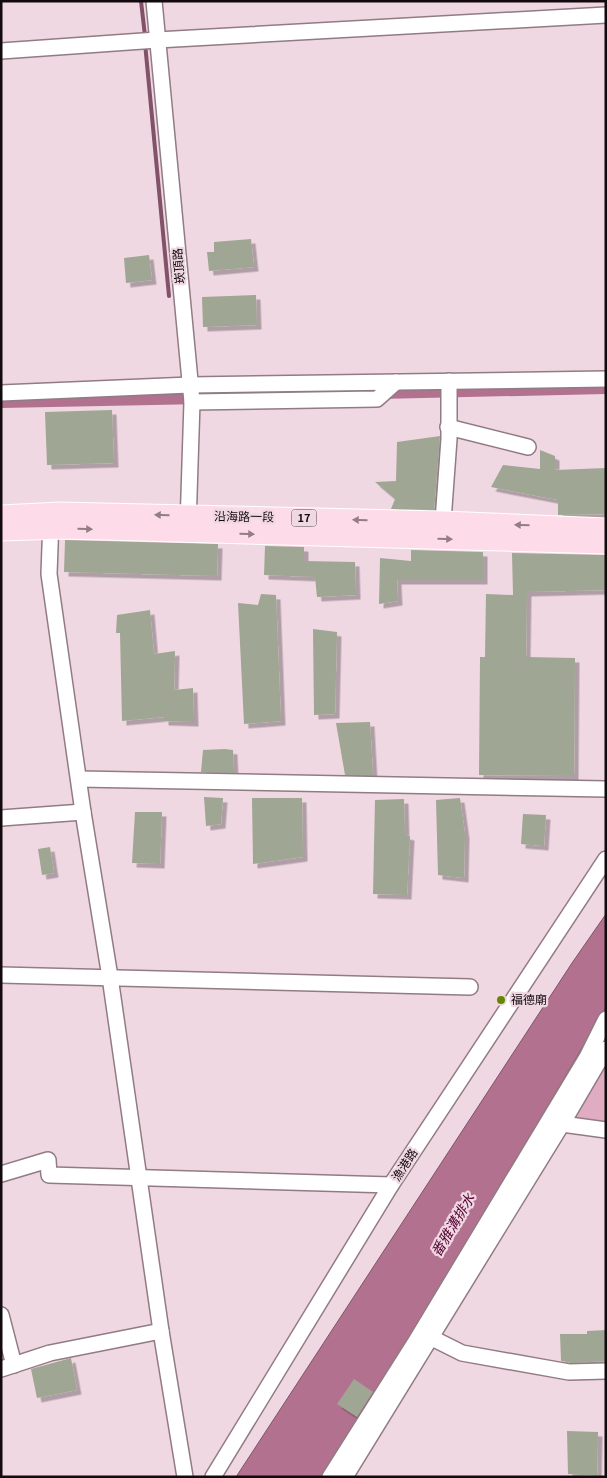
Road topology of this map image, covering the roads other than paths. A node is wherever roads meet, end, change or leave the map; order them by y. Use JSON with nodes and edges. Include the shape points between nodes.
{"nodes":[{"id":1,"x":154,"y":1,"type":"edge"},
{"id":2,"x":606,"y":15,"type":"edge"},
{"id":3,"x":157,"y":40,"type":"junction"},
{"id":4,"x":1,"y":51,"type":"edge"},
{"id":5,"x":606,"y":379,"type":"edge"},
{"id":6,"x":449,"y":381,"type":"junction"},
{"id":7,"x":396,"y":382,"type":"junction"},
{"id":8,"x":190,"y":385,"type":"junction"},
{"id":9,"x":1,"y":392,"type":"edge"},
{"id":10,"x":192,"y":402,"type":"junction"},
{"id":11,"x":448,"y":427,"type":"junction"},
{"id":12,"x":528,"y":447,"type":"dead end"},
{"id":13,"x":1,"y":515,"type":"edge"},
{"id":14,"x":51,"y":521,"type":"junction"},
{"id":15,"x":443,"y":521,"type":"junction"},
{"id":16,"x":188,"y":524,"type":"junction"},
{"id":17,"x":606,"y":528,"type":"edge"},
{"id":18,"x":421,"y":530,"type":"junction"},
{"id":19,"x":1,"y":531,"type":"edge"},
{"id":20,"x":549,"y":534,"type":"junction"},
{"id":21,"x":606,"y":544,"type":"edge"},
{"id":22,"x":79,"y":779,"type":"junction"},
{"id":23,"x":606,"y":789,"type":"edge"},
{"id":24,"x":83,"y":812,"type":"junction"},
{"id":25,"x":1,"y":818,"type":"edge"},
{"id":26,"x":606,"y":858,"type":"edge"},
{"id":27,"x":1,"y":975,"type":"edge"},
{"id":28,"x":110,"y":977,"type":"junction"},
{"id":29,"x":470,"y":986,"type":"dead end"},
{"id":30,"x":606,"y":1019,"type":"edge"},
{"id":31,"x":606,"y":1049,"type":"edge"},
{"id":32,"x":562,"y":1124,"type":"junction"},
{"id":33,"x":606,"y":1130,"type":"edge"},
{"id":34,"x":1,"y":1174,"type":"edge"},
{"id":35,"x":139,"y":1178,"type":"junction"},
{"id":36,"x":391,"y":1185,"type":"junction"},
{"id":37,"x":1,"y":1315,"type":"edge"},
{"id":38,"x":161,"y":1331,"type":"junction"},
{"id":39,"x":423,"y":1339,"type":"junction"},
{"id":40,"x":8,"y":1367,"type":"edge"},
{"id":41,"x":606,"y":1371,"type":"edge"},
{"id":42,"x":185,"y":1477,"type":"edge"},
{"id":43,"x":213,"y":1477,"type":"edge"},
{"id":44,"x":330,"y":1477,"type":"edge"},
{"id":45,"x":345,"y":1477,"type":"edge"}],
"edges":[{"from":1,"to":3,"type":"street","name":"崁頂路"},
{"from":2,"to":3,"type":"street"},
{"from":3,"to":4,"type":"street"},
{"from":3,"to":8,"type":"street","name":"崁頂路"},
{"from":5,"to":6,"type":"street"},
{"from":6,"to":7,"type":"street"},
{"from":6,"to":11,"type":"street"},
{"from":7,"to":8,"type":"street"},
{"from":7,"to":10,"type":"street","via":[[377,399]]},
{"from":8,"to":9,"type":"street"},
{"from":8,"to":10,"type":"street","name":"崁頂路"},
{"from":10,"to":16,"type":"street","name":"崁頂路"},
{"from":11,"to":12,"type":"street"},
{"from":11,"to":15,"type":"street"},
{"from":13,"to":14,"type":"main road","name":"沿海路一段","number":"17"},
{"from":14,"to":16,"type":"main road","name":"沿海路一段","number":"17"},
{"from":14,"to":19,"type":"main road","name":"沿海路一段","number":"17"},
{"from":14,"to":22,"type":"street","via":[[49,574]]},
{"from":15,"to":18,"type":"main road","name":"沿海路一段","number":"17"},
{"from":20,"to":15,"type":"main road","name":"沿海路一段","number":"17","one_way":true},
{"from":16,"to":18,"type":"main road","name":"沿海路一段","number":"17"},
{"from":17,"to":20,"type":"main road","name":"沿海路一段","number":"17"},
{"from":18,"to":20,"type":"main road","name":"沿海路一段","number":"17","one_way":true},
{"from":20,"to":21,"type":"main road","name":"沿海路一段","number":"17"},
{"from":22,"to":23,"type":"street"},
{"from":22,"to":24,"type":"street"},
{"from":24,"to":25,"type":"street"},
{"from":24,"to":28,"type":"street"},
{"from":26,"to":36,"type":"street","name":"漁港路"},
{"from":27,"to":28,"type":"street"},
{"from":28,"to":29,"type":"street"},
{"from":28,"to":35,"type":"street"},
{"from":30,"to":39,"type":"street"},
{"from":31,"to":32,"type":"street"},
{"from":32,"to":33,"type":"street"},
{"from":32,"to":39,"type":"street"},
{"from":34,"to":35,"type":"street","via":[[48,1160],[49,1175]]},
{"from":35,"to":36,"type":"street"},
{"from":35,"to":38,"type":"street"},
{"from":36,"to":43,"type":"street","name":"漁港路"},
{"from":37,"to":40,"type":"street"},
{"from":38,"to":40,"type":"street","via":[[50,1353]]},
{"from":38,"to":42,"type":"street"},
{"from":39,"to":41,"type":"street","via":[[462,1353],[569,1372]]},
{"from":39,"to":44,"type":"street"},
{"from":39,"to":45,"type":"street"}]}
